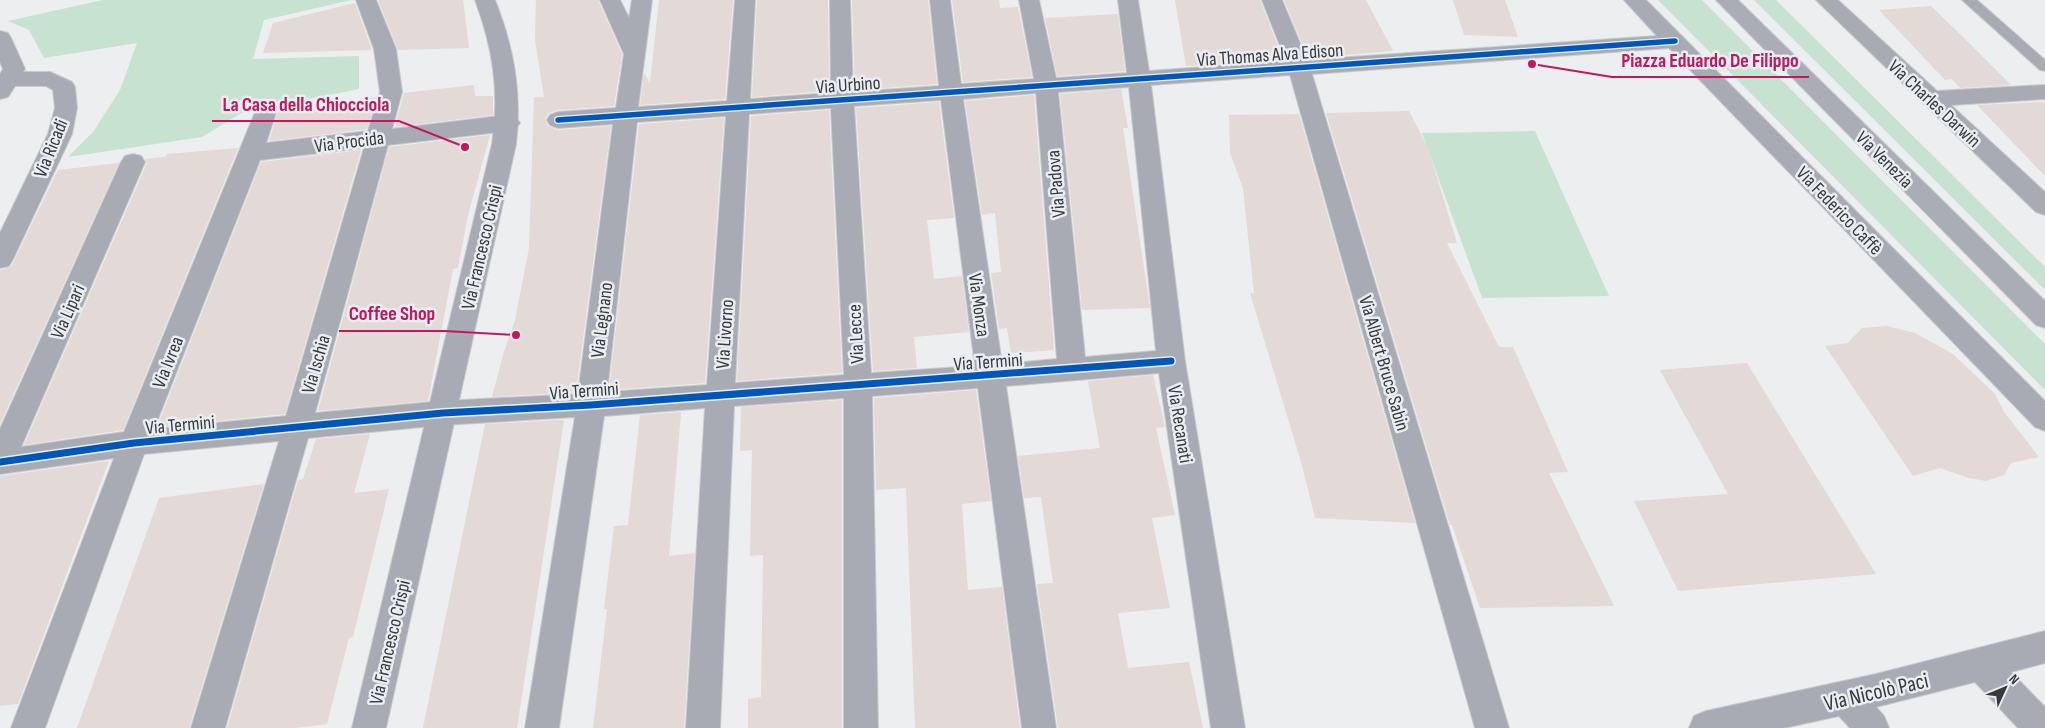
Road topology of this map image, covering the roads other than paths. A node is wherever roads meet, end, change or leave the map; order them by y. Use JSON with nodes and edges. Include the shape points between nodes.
{"nodes":[{"id":1,"x":366,"y":0,"type":"edge"},
{"id":2,"x":485,"y":0,"type":"edge"},
{"id":3,"x":610,"y":0,"type":"edge"},
{"id":4,"x":642,"y":0,"type":"edge"},
{"id":5,"x":745,"y":0,"type":"edge"},
{"id":6,"x":840,"y":0,"type":"edge"},
{"id":7,"x":940,"y":0,"type":"edge"},
{"id":8,"x":1029,"y":0,"type":"edge"},
{"id":9,"x":1128,"y":0,"type":"edge"},
{"id":10,"x":1272,"y":0,"type":"edge"},
{"id":11,"x":1634,"y":0,"type":"edge"},
{"id":12,"x":1726,"y":0,"type":"edge"},
{"id":13,"x":1826,"y":0,"type":"edge"},
{"id":14,"x":1970,"y":0,"type":"edge"},
{"id":15,"x":0,"y":38,"type":"edge"},
{"id":16,"x":1675,"y":41,"type":"junction"},
{"id":17,"x":634,"y":53,"type":"junction"},
{"id":18,"x":1299,"y":67,"type":"junction"},
{"id":19,"x":2045,"y":67,"type":"edge"},
{"id":20,"x":1139,"y":79,"type":"junction"},
{"id":21,"x":7,"y":80,"type":"edge"},
{"id":22,"x":1046,"y":85,"type":"junction"},
{"id":23,"x":951,"y":92,"type":"junction"},
{"id":24,"x":2045,"y":92,"type":"edge"},
{"id":25,"x":1931,"y":99,"type":"junction"},
{"id":26,"x":842,"y":100,"type":"junction"},
{"id":27,"x":739,"y":107,"type":"junction"},
{"id":28,"x":266,"y":110,"type":"dead end"},
{"id":29,"x":626,"y":115,"type":"junction"},
{"id":30,"x":558,"y":120,"type":"dead end"},
{"id":31,"x":508,"y":123,"type":"junction"},
{"id":32,"x":379,"y":137,"type":"junction"},
{"id":33,"x":251,"y":153,"type":"junction"},
{"id":34,"x":133,"y":162,"type":"dead end"},
{"id":35,"x":2045,"y":179,"type":"edge"},
{"id":36,"x":2018,"y":180,"type":"junction"},
{"id":37,"x":2045,"y":206,"type":"edge"},
{"id":38,"x":0,"y":259,"type":"edge"},
{"id":39,"x":2045,"y":318,"type":"edge"},
{"id":40,"x":1171,"y":361,"type":"junction"},
{"id":41,"x":1072,"y":370,"type":"junction"},
{"id":42,"x":990,"y":376,"type":"junction"},
{"id":43,"x":858,"y":385,"type":"junction"},
{"id":44,"x":720,"y":395,"type":"junction"},
{"id":45,"x":591,"y":405,"type":"junction"},
{"id":46,"x":443,"y":413,"type":"junction"},
{"id":47,"x":2045,"y":419,"type":"edge"},
{"id":48,"x":297,"y":428,"type":"junction"},
{"id":49,"x":134,"y":443,"type":"junction"},
{"id":50,"x":0,"y":461,"type":"edge"},
{"id":51,"x":2045,"y":647,"type":"edge"},
{"id":52,"x":1982,"y":665,"type":"junction"},
{"id":53,"x":1847,"y":699,"type":"junction"},
{"id":54,"x":28,"y":728,"type":"edge"},
{"id":55,"x":208,"y":728,"type":"edge"},
{"id":56,"x":369,"y":728,"type":"edge"},
{"id":57,"x":542,"y":728,"type":"edge"},
{"id":58,"x":703,"y":728,"type":"edge"},
{"id":59,"x":861,"y":728,"type":"edge"},
{"id":60,"x":1039,"y":728,"type":"edge"},
{"id":61,"x":1228,"y":728,"type":"edge"},
{"id":62,"x":1492,"y":728,"type":"edge"},
{"id":63,"x":1706,"y":728,"type":"edge"},
{"id":64,"x":1872,"y":728,"type":"edge"},
{"id":65,"x":2041,"y":728,"type":"edge"}],
"edges":[{"from":1,"to":32,"type":"street","name":"Via Ischia","via":[[385,49],[391,92]]},
{"from":2,"to":31,"type":"street","name":"Via Francesco Crispi","via":[[499,34],[508,85]]},
{"from":3,"to":17,"type":"street"},
{"from":4,"to":17,"type":"street","name":"Via Legnano"},
{"from":5,"to":27,"type":"street","name":"Via Livorno"},
{"from":6,"to":26,"type":"street","name":"Via Lecce"},
{"from":7,"to":23,"type":"street","name":"Via Monza"},
{"from":8,"to":22,"type":"street","name":"Via Padova"},
{"from":9,"to":20,"type":"street","name":"Via Recanati"},
{"from":10,"to":18,"type":"street","name":"Via Albert Bruce Sabin"},
{"from":11,"to":16,"type":"street","name":"Via Federico Caffè"},
{"from":12,"to":39,"type":"main road","name":"Via Venezia"},
{"from":13,"to":25,"type":"street","name":"Via Charles Darwin"},
{"from":14,"to":19,"type":"lane"},
{"from":15,"to":21,"type":"street"},
{"from":16,"to":18,"type":"street","name":"Via Thomas Alva Edison"},
{"from":16,"to":47,"type":"street","name":"Via Federico Caffè"},
{"from":17,"to":29,"type":"street","name":"Via Legnano"},
{"from":18,"to":20,"type":"street","name":"Via Thomas Alva Edison"},
{"from":18,"to":62,"type":"street","name":"Via Albert Bruce Sabin"},
{"from":20,"to":22,"type":"street","name":"Via Urbino"},
{"from":20,"to":40,"type":"street","name":"Via Recanati"},
{"from":21,"to":38,"type":"street","name":"Via Ricadi","via":[[50,79],[64,87],[66,108],[60,134]]},
{"from":22,"to":23,"type":"street","name":"Via Urbino"},
{"from":22,"to":41,"type":"street","name":"Via Padova"},
{"from":23,"to":26,"type":"street","name":"Via Urbino"},
{"from":23,"to":42,"type":"street","name":"Via Monza"},
{"from":24,"to":25,"type":"street"},
{"from":25,"to":36,"type":"street","name":"Via Charles Darwin"},
{"from":26,"to":27,"type":"street","name":"Via Urbino"},
{"from":26,"to":43,"type":"street","name":"Via Lecce"},
{"from":27,"to":29,"type":"street","name":"Via Urbino"},
{"from":27,"to":44,"type":"street","name":"Via Livorno"},
{"from":28,"to":33,"type":"street","name":"Via Ivrea"},
{"from":29,"to":30,"type":"street","name":"Via Urbino"},
{"from":29,"to":45,"type":"street","name":"Via Legnano"},
{"from":31,"to":32,"type":"street","name":"Via Procida"},
{"from":31,"to":46,"type":"street","name":"Via Francesco Crispi"},
{"from":32,"to":33,"type":"street","name":"Via Procida"},
{"from":32,"to":48,"type":"street","name":"Via Ischia"},
{"from":33,"to":49,"type":"street","name":"Via Ivrea"},
{"from":34,"to":50,"type":"street","name":"Via Lipari"},
{"from":35,"to":36,"type":"street"},
{"from":36,"to":37,"type":"street","name":"Via Charles Darwin"},
{"from":40,"to":41,"type":"street","name":"Via Termini"},
{"from":40,"to":61,"type":"street","name":"Via Recanati"},
{"from":41,"to":42,"type":"street","name":"Via Termini"},
{"from":42,"to":43,"type":"street","name":"Via Termini"},
{"from":42,"to":60,"type":"street","name":"Via Monza"},
{"from":43,"to":44,"type":"street","name":"Via Termini"},
{"from":43,"to":59,"type":"street","name":"Via Lecce"},
{"from":44,"to":45,"type":"street","name":"Via Termini"},
{"from":44,"to":58,"type":"street","name":"Via Livorno"},
{"from":45,"to":46,"type":"street","name":"Via Termini"},
{"from":45,"to":57,"type":"street","name":"Via Legnano"},
{"from":46,"to":48,"type":"street","name":"Via Termini"},
{"from":46,"to":56,"type":"street","name":"Via Francesco Crispi"},
{"from":48,"to":49,"type":"street","name":"Via Termini"},
{"from":48,"to":55,"type":"street","name":"Via Ischia"},
{"from":49,"to":50,"type":"street","name":"Via Termini"},
{"from":49,"to":54,"type":"street","name":"Via Ivrea"},
{"from":51,"to":52,"type":"street","name":"Via Nicolò Paci"},
{"from":52,"to":53,"type":"street","name":"Via Nicolò Paci"},
{"from":52,"to":65,"type":"street"},
{"from":53,"to":63,"type":"street","name":"Via Nicolò Paci"},
{"from":53,"to":64,"type":"street"}]}
